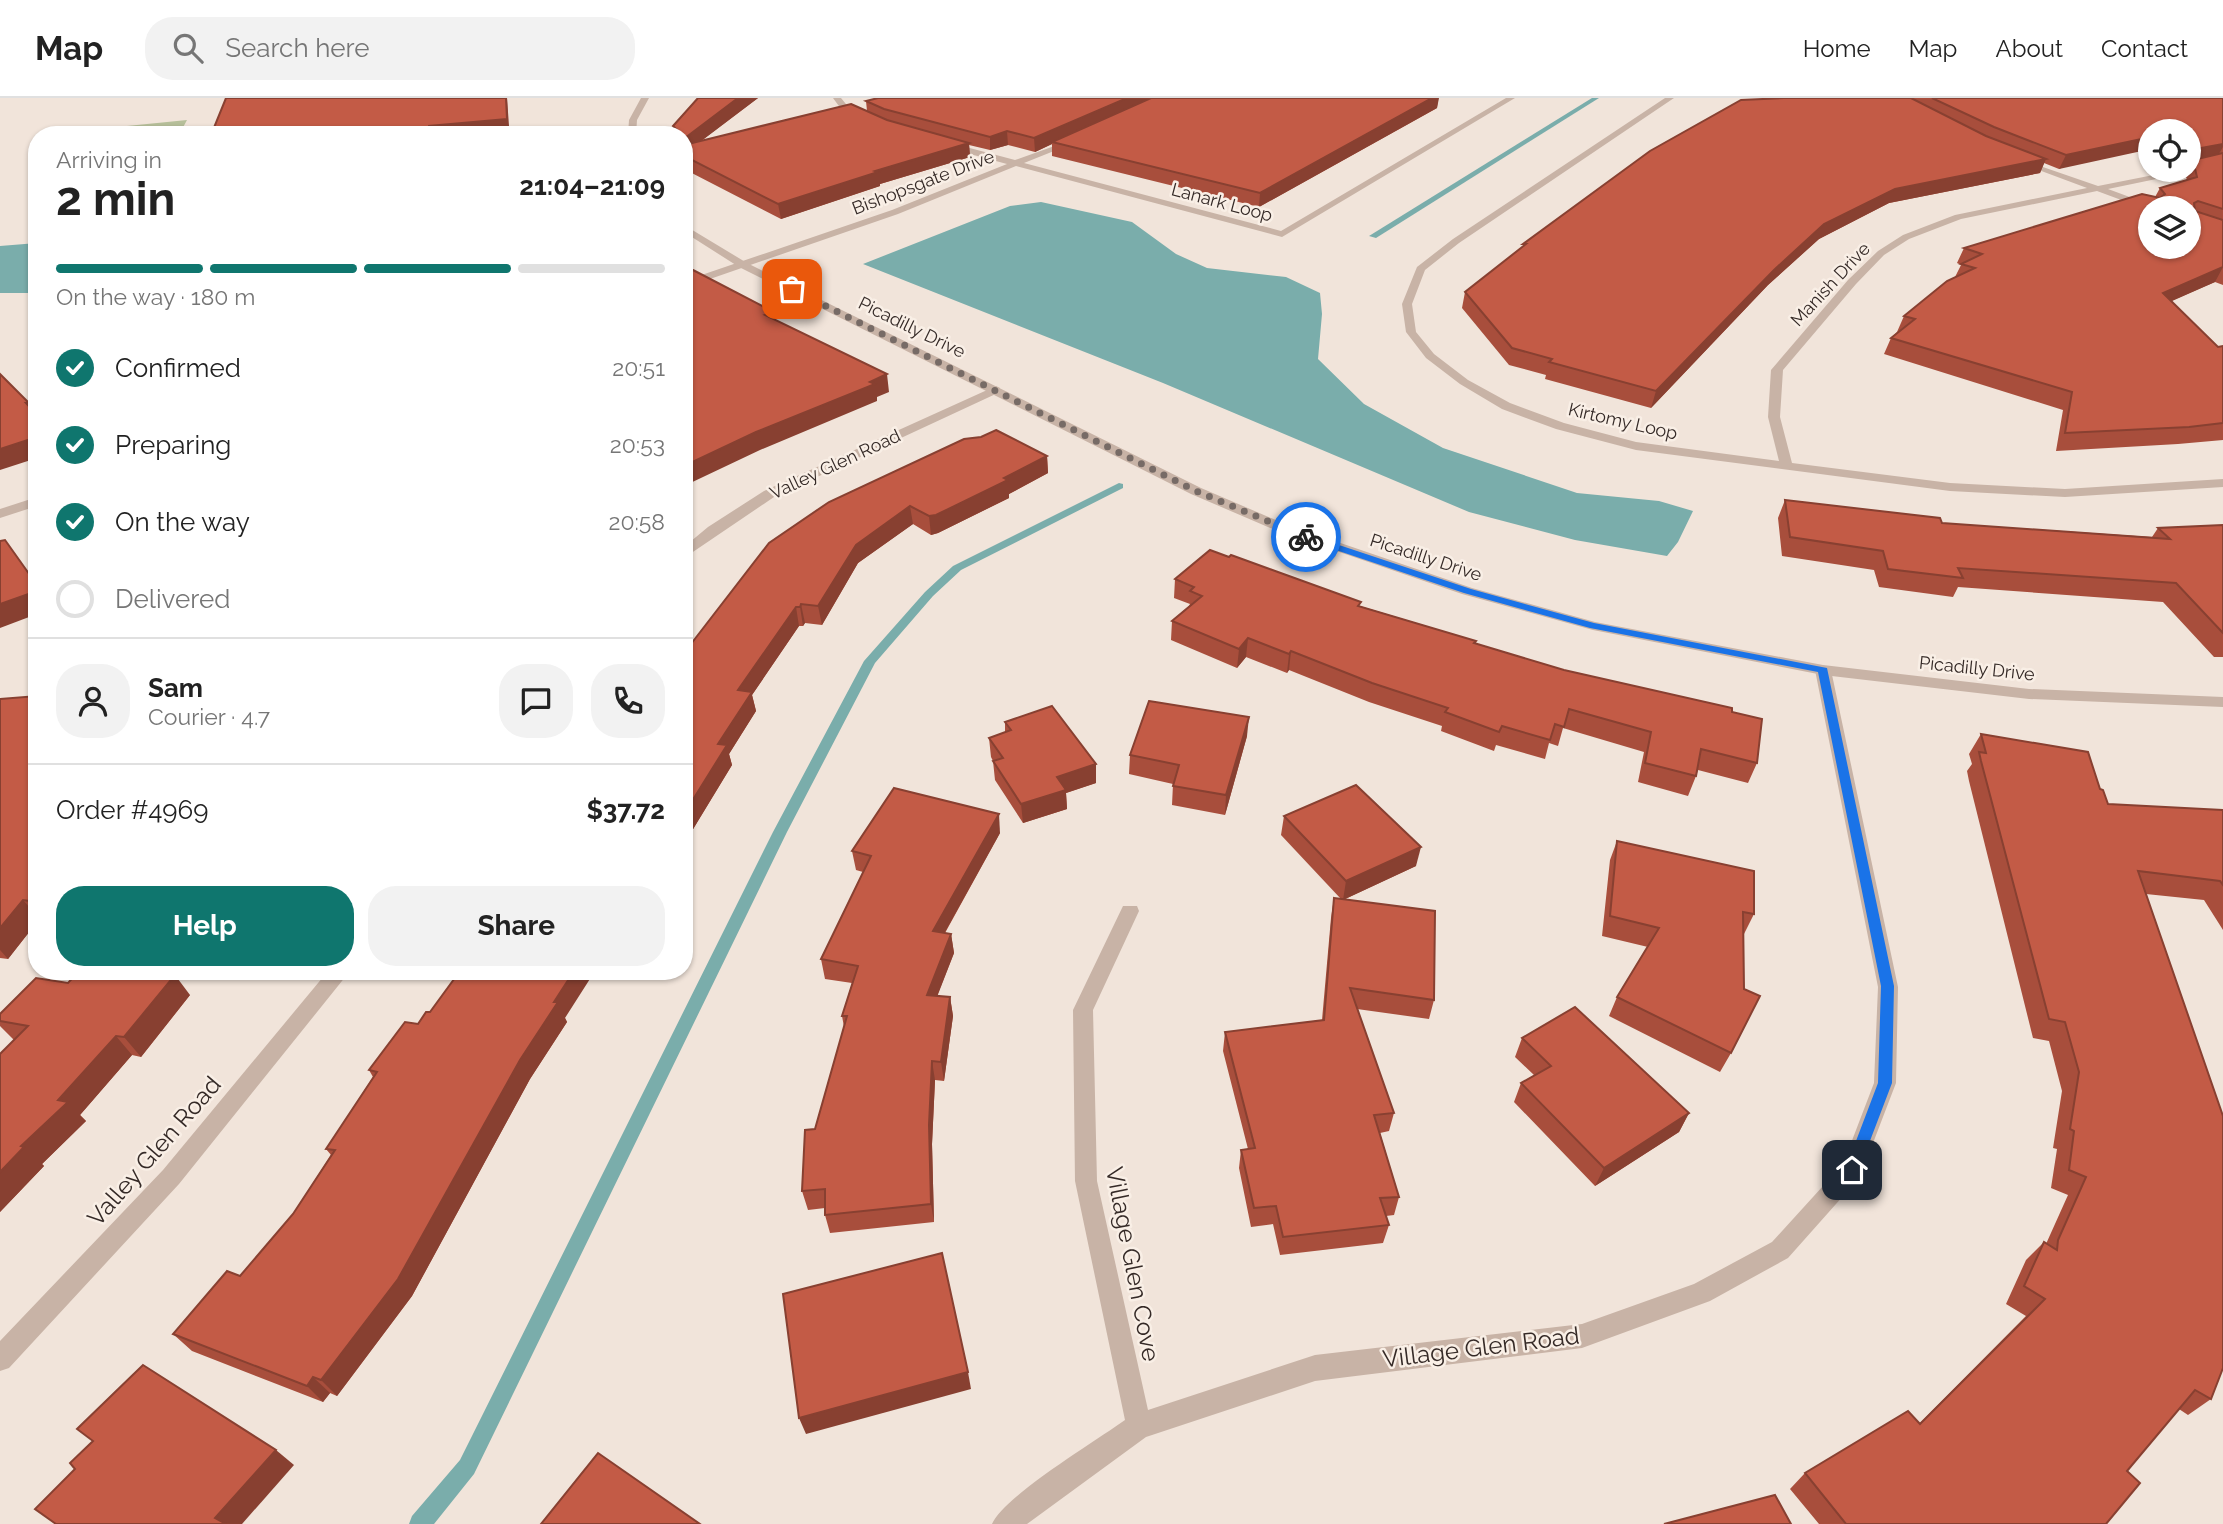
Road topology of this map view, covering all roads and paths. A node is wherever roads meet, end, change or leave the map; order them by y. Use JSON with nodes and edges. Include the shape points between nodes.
{"nodes":[{"id":1,"x":645,"y":98,"type":"edge"},
{"id":2,"x":837,"y":98,"type":"edge"},
{"id":3,"x":1511,"y":98,"type":"edge"},
{"id":4,"x":1670,"y":98,"type":"edge"},
{"id":5,"x":871,"y":123,"type":"edge"},
{"id":6,"x":633,"y":126,"type":"edge"},
{"id":7,"x":1087,"y":135,"type":"edge"},
{"id":8,"x":936,"y":142,"type":"edge"},
{"id":9,"x":2011,"y":156,"type":"edge"},
{"id":10,"x":1018,"y":164,"type":"junction"},
{"id":11,"x":2138,"y":180,"type":"edge"},
{"id":12,"x":2094,"y":189,"type":"junction"},
{"id":13,"x":2138,"y":204,"type":"edge"},
{"id":14,"x":693,"y":234,"type":"edge"},
{"id":15,"x":743,"y":265,"type":"junction"},
{"id":16,"x":693,"y":282,"type":"edge"},
{"id":17,"x":996,"y":390,"type":"junction"},
{"id":18,"x":1787,"y":467,"type":"junction"},
{"id":19,"x":2223,"y":483,"type":"edge"},
{"id":20,"x":28,"y":505,"type":"edge"},
{"id":21,"x":0,"y":514,"type":"edge"},
{"id":22,"x":693,"y":547,"type":"edge"},
{"id":23,"x":1823,"y":670,"type":"junction"},
{"id":24,"x":2223,"y":702,"type":"edge"},
{"id":25,"x":1130,"y":911,"type":"dead end"},
{"id":26,"x":333,"y":980,"type":"edge"},
{"id":27,"x":0,"y":1359,"type":"edge"},
{"id":28,"x":1139,"y":1426,"type":"junction"},
{"id":29,"x":1006,"y":1524,"type":"edge"}],
"edges":[{"from":1,"to":6,"type":"street"},
{"from":2,"to":5,"type":"street","via":[[847,111]]},
{"from":3,"to":10,"type":"street","name":"Lanark Loop","via":[[1282,234]]},
{"from":4,"to":18,"type":"street","name":"Kirtomy Loop","via":[[1421,269],[1407,304],[1411,332],[1430,356],[1464,382],[1539,418],[1636,446]]},
{"from":7,"to":10,"type":"street","name":"Bishopsgate Drive"},
{"from":8,"to":10,"type":"street","name":"Lanark Loop"},
{"from":9,"to":12,"type":"street"},
{"from":10,"to":15,"type":"street","name":"Bishopsgate Drive"},
{"from":11,"to":12,"type":"street","name":"Manish Drive"},
{"from":12,"to":13,"type":"street"},
{"from":12,"to":18,"type":"street","name":"Manish Drive","via":[[1958,217],[1906,237],[1881,253],[1777,370],[1774,417]]},
{"from":14,"to":15,"type":"street","name":"Picadilly Drive"},
{"from":15,"to":16,"type":"street","name":"Bishopsgate Drive"},
{"from":15,"to":17,"type":"street","name":"Picadilly Drive"},
{"from":17,"to":22,"type":"street","name":"Valley Glen Road","via":[[769,494]]},
{"from":17,"to":23,"type":"street","name":"Picadilly Drive","via":[[1196,491],[1368,560],[1593,626]]},
{"from":18,"to":19,"type":"street","name":"Kirtomy Loop","via":[[1950,487],[2065,492]]},
{"from":20,"to":21,"type":"street"},
{"from":23,"to":24,"type":"street","name":"Picadilly Drive","via":[[2029,694]]},
{"from":23,"to":28,"type":"street","name":"Village Glen Road","via":[[1888,986],[1885,1083],[1852,1170],[1780,1250],[1701,1293],[1582,1336],[1315,1368]]},
{"from":25,"to":28,"type":"street","name":"Village Glen Cove","via":[[1083,1010],[1083,1023],[1086,1181]]},
{"from":26,"to":27,"type":"street","name":"Valley Glen Road","via":[[171,1177]]},
{"from":28,"to":29,"type":"street","name":"Village Glen Road"}]}
